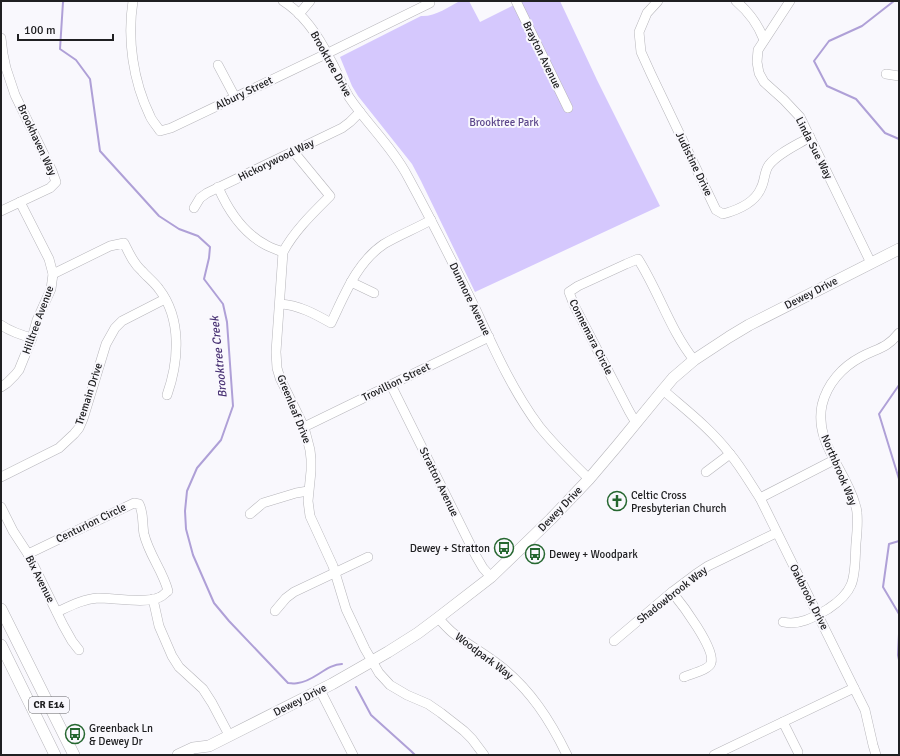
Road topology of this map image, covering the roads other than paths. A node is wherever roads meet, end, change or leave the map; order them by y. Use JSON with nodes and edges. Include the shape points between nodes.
{"nodes":[{"id":1,"x":133,"y":1,"type":"edge"},
{"id":2,"x":283,"y":1,"type":"edge"},
{"id":3,"x":310,"y":1,"type":"edge"},
{"id":4,"x":430,"y":1,"type":"edge"},
{"id":5,"x":516,"y":1,"type":"edge"},
{"id":6,"x":658,"y":1,"type":"edge"},
{"id":7,"x":736,"y":1,"type":"edge"},
{"id":8,"x":790,"y":1,"type":"edge"},
{"id":9,"x":299,"y":14,"type":"junction"},
{"id":10,"x":1,"y":38,"type":"edge"},
{"id":11,"x":764,"y":40,"type":"junction"},
{"id":12,"x":328,"y":54,"type":"junction"},
{"id":13,"x":218,"y":65,"type":"dead end"},
{"id":14,"x":886,"y":74,"type":"dead end"},
{"id":15,"x":899,"y":76,"type":"edge"},
{"id":16,"x":235,"y":97,"type":"junction"},
{"id":17,"x":568,"y":108,"type":"dead end"},
{"id":18,"x":360,"y":112,"type":"junction"},
{"id":19,"x":810,"y":137,"type":"junction"},
{"id":20,"x":293,"y":151,"type":"junction"},
{"id":21,"x":218,"y":188,"type":"junction"},
{"id":22,"x":20,"y":202,"type":"junction"},
{"id":23,"x":194,"y":208,"type":"dead end"},
{"id":24,"x":1,"y":212,"type":"edge"},
{"id":25,"x":431,"y":220,"type":"junction"},
{"id":26,"x":898,"y":251,"type":"edge"},
{"id":27,"x":283,"y":252,"type":"junction"},
{"id":28,"x":871,"y":263,"type":"junction"},
{"id":29,"x":53,"y":274,"type":"junction"},
{"id":30,"x":351,"y":282,"type":"junction"},
{"id":31,"x":374,"y":293,"type":"dead end"},
{"id":32,"x":165,"y":299,"type":"junction"},
{"id":33,"x":280,"y":304,"type":"junction"},
{"id":34,"x":1,"y":325,"type":"edge"},
{"id":35,"x":899,"y":333,"type":"edge"},
{"id":36,"x":489,"y":337,"type":"junction"},
{"id":37,"x":32,"y":338,"type":"junction"},
{"id":38,"x":694,"y":360,"type":"junction"},
{"id":39,"x":391,"y":385,"type":"junction"},
{"id":40,"x":1,"y":387,"type":"edge"},
{"id":41,"x":663,"y":390,"type":"junction"},
{"id":42,"x":167,"y":395,"type":"dead end"},
{"id":43,"x":636,"y":423,"type":"junction"},
{"id":44,"x":304,"y":427,"type":"junction"},
{"id":45,"x":730,"y":454,"type":"junction"},
{"id":46,"x":834,"y":460,"type":"junction"},
{"id":47,"x":706,"y":472,"type":"dead end"},
{"id":48,"x":1,"y":477,"type":"edge"},
{"id":49,"x":589,"y":478,"type":"junction"},
{"id":50,"x":308,"y":491,"type":"junction"},
{"id":51,"x":760,"y":498,"type":"junction"},
{"id":52,"x":1,"y":507,"type":"edge"},
{"id":53,"x":250,"y":514,"type":"dead end"},
{"id":54,"x":776,"y":533,"type":"junction"},
{"id":55,"x":28,"y":554,"type":"junction"},
{"id":56,"x":368,"y":557,"type":"dead end"},
{"id":57,"x":335,"y":572,"type":"junction"},
{"id":58,"x":491,"y":577,"type":"junction"},
{"id":59,"x":672,"y":592,"type":"junction"},
{"id":60,"x":153,"y":600,"type":"junction"},
{"id":61,"x":1,"y":609,"type":"edge"},
{"id":62,"x":275,"y":611,"type":"dead end"},
{"id":63,"x":57,"y":612,"type":"junction"},
{"id":64,"x":817,"y":614,"type":"junction"},
{"id":65,"x":438,"y":618,"type":"junction"},
{"id":66,"x":782,"y":622,"type":"dead end"},
{"id":67,"x":6,"y":627,"type":"edge"},
{"id":68,"x":614,"y":641,"type":"dead end"},
{"id":69,"x":1,"y":645,"type":"edge"},
{"id":70,"x":79,"y":650,"type":"dead end"},
{"id":71,"x":372,"y":661,"type":"junction"},
{"id":72,"x":684,"y":677,"type":"dead end"},
{"id":73,"x":854,"y":688,"type":"junction"},
{"id":74,"x":320,"y":690,"type":"junction"},
{"id":75,"x":783,"y":722,"type":"junction"},
{"id":76,"x":229,"y":735,"type":"junction"},
{"id":77,"x":209,"y":746,"type":"junction"},
{"id":78,"x":798,"y":752,"type":"dead end"},
{"id":79,"x":717,"y":754,"type":"edge"},
{"id":80,"x":55,"y":755,"type":"edge"},
{"id":81,"x":74,"y":755,"type":"edge"},
{"id":82,"x":178,"y":755,"type":"edge"},
{"id":83,"x":200,"y":755,"type":"edge"},
{"id":84,"x":353,"y":755,"type":"edge"},
{"id":85,"x":484,"y":755,"type":"edge"},
{"id":86,"x":567,"y":755,"type":"edge"},
{"id":87,"x":876,"y":755,"type":"edge"}],
"edges":[{"from":1,"to":16,"type":"street","name":"Albury Street","via":[[131,34],[135,70],[150,117],[160,131]]},
{"from":2,"to":9,"type":"street","name":"Brooktree Drive"},
{"from":3,"to":9,"type":"street"},
{"from":4,"to":12,"type":"street","name":"Albury Street"},
{"from":5,"to":17,"type":"street","name":"Brayton Avenue"},
{"from":6,"to":19,"type":"street","name":"Judistine Drive","via":[[647,13],[639,32],[641,52],[716,210],[723,214],[749,203],[761,189],[768,167],[775,158]]},
{"from":7,"to":11,"type":"street","via":[[757,24]]},
{"from":8,"to":11,"type":"street","name":"Linda Sue Way"},
{"from":9,"to":12,"type":"street","name":"Brooktree Drive","via":[[319,38]]},
{"from":10,"to":22,"type":"street","name":"Brookhaven Way","via":[[6,68],[15,95],[56,182],[50,188]]},
{"from":11,"to":19,"type":"street","name":"Linda Sue Way","via":[[758,50],[759,73],[764,82],[800,117]]},
{"from":12,"to":16,"type":"street","name":"Albury Street"},
{"from":12,"to":18,"type":"street","name":"Brooktree Drive","via":[[345,90]]},
{"from":13,"to":16,"type":"street"},
{"from":14,"to":15,"type":"street"},
{"from":18,"to":20,"type":"street","name":"Hickorywood Way","via":[[342,128]]},
{"from":18,"to":25,"type":"street","name":"Dunmore Avenue","via":[[403,168]]},
{"from":19,"to":28,"type":"street","name":"Linda Sue Way"},
{"from":20,"to":21,"type":"street","name":"Hickorywood Way"},
{"from":20,"to":27,"type":"street","name":"Greenleaf Drive","via":[[330,196],[296,232]]},
{"from":21,"to":23,"type":"street","name":"Hickorywood Way","via":[[203,195]]},
{"from":21,"to":27,"type":"street","via":[[242,226],[265,244]]},
{"from":22,"to":24,"type":"street","name":"Brookhaven Way"},
{"from":22,"to":29,"type":"street","name":"Hilltree Avenue","via":[[49,259]]},
{"from":25,"to":30,"type":"street","via":[[391,240],[370,255]]},
{"from":25,"to":36,"type":"street","name":"Dunmore Avenue"},
{"from":26,"to":28,"type":"main road","name":"Dewey Drive"},
{"from":27,"to":33,"type":"street","name":"Greenleaf Drive"},
{"from":28,"to":38,"type":"main road","name":"Dewey Drive","via":[[749,325]]},
{"from":29,"to":32,"type":"street","via":[[110,246],[124,243],[135,264]]},
{"from":29,"to":37,"type":"street","name":"Hilltree Avenue","via":[[51,289]]},
{"from":30,"to":31,"type":"street"},
{"from":30,"to":33,"type":"street","via":[[331,322],[296,306]]},
{"from":32,"to":42,"type":"street","via":[[176,333],[176,356]]},
{"from":32,"to":48,"type":"street","name":"Tremain Drive","via":[[122,321],[115,328],[103,351],[83,419],[74,434],[59,448]]},
{"from":33,"to":44,"type":"street","name":"Greenleaf Drive","via":[[277,368]]},
{"from":34,"to":37,"type":"street","via":[[16,334]]},
{"from":35,"to":46,"type":"street","name":"Northbrook Way","via":[[884,347],[845,368],[828,389],[822,407],[822,429]]},
{"from":36,"to":39,"type":"street","name":"Trovillion Street"},
{"from":36,"to":49,"type":"street","name":"Dunmore Avenue","via":[[526,408],[554,444]]},
{"from":37,"to":40,"type":"street","name":"Hilltree Avenue","via":[[19,370]]},
{"from":38,"to":41,"type":"main road","name":"Dewey Drive"},
{"from":38,"to":43,"type":"street","name":"Connemara Circle","via":[[676,334],[638,260],[569,292]]},
{"from":39,"to":44,"type":"street","name":"Trovillion Street"},
{"from":39,"to":58,"type":"street","name":"Stratton Avenue","via":[[476,556]]},
{"from":41,"to":43,"type":"main road","name":"Dewey Drive"},
{"from":41,"to":45,"type":"street","name":"Oakbrook Drive","via":[[704,425]]},
{"from":43,"to":49,"type":"main road","name":"Dewey Drive"},
{"from":44,"to":50,"type":"street","name":"Greenleaf Drive","via":[[311,459]]},
{"from":45,"to":47,"type":"street"},
{"from":45,"to":51,"type":"street","name":"Oakbrook Drive"},
{"from":46,"to":51,"type":"street"},
{"from":46,"to":64,"type":"street","name":"Northbrook Way","via":[[852,494],[857,512],[853,577],[852,585],[847,592],[835,604]]},
{"from":49,"to":58,"type":"main road","name":"Dewey Drive"},
{"from":50,"to":53,"type":"street","via":[[263,503]]},
{"from":50,"to":57,"type":"street","name":"Greenleaf Drive","via":[[310,516]]},
{"from":51,"to":54,"type":"street","name":"Oakbrook Drive"},
{"from":52,"to":55,"type":"street","name":"Bix Avenue"},
{"from":54,"to":59,"type":"street","name":"Shadowbrook Way","via":[[708,566]]},
{"from":54,"to":64,"type":"street","name":"Oakbrook Drive"},
{"from":55,"to":60,"type":"street","name":"Centurion Circle","via":[[125,507],[134,503],[139,504],[143,512],[147,543],[168,591]]},
{"from":55,"to":63,"type":"street","name":"Bix Avenue"},
{"from":56,"to":57,"type":"street"},
{"from":57,"to":62,"type":"street","via":[[294,592]]},
{"from":57,"to":71,"type":"street","name":"Greenleaf Drive","via":[[346,608]]},
{"from":58,"to":65,"type":"main road","name":"Dewey Drive"},
{"from":59,"to":68,"type":"street","name":"Shadowbrook Way"},
{"from":59,"to":72,"type":"street","via":[[704,639],[712,662],[706,668]]},
{"from":60,"to":63,"type":"street","via":[[90,599]]},
{"from":60,"to":76,"type":"street","via":[[159,626],[172,656],[179,667],[203,690]]},
{"from":61,"to":67,"type":"main road","number":"CR E14"},
{"from":63,"to":70,"type":"street","name":"Bix Avenue"},
{"from":64,"to":66,"type":"street","name":"Northbrook Way","via":[[797,623]]},
{"from":64,"to":73,"type":"street","name":"Oakbrook Drive"},
{"from":65,"to":71,"type":"main road","name":"Dewey Drive"},
{"from":65,"to":86,"type":"street","name":"Woodpark Way","via":[[453,633],[497,663],[521,685],[542,710]]},
{"from":67,"to":81,"type":"main road","number":"CR E14"},
{"from":69,"to":80,"type":"main road","number":"CR E14"},
{"from":71,"to":74,"type":"main road","name":"Dewey Drive"},
{"from":71,"to":85,"type":"street","name":"Greenleaf Drive","via":[[390,685],[441,713],[472,739]]},
{"from":73,"to":75,"type":"street"},
{"from":73,"to":87,"type":"street","name":"Oakbrook Drive","via":[[865,710]]},
{"from":74,"to":76,"type":"main road","name":"Dewey Drive"},
{"from":74,"to":84,"type":"street"},
{"from":75,"to":78,"type":"street"},
{"from":75,"to":79,"type":"street"},
{"from":76,"to":77,"type":"main road","name":"Dewey Drive"},
{"from":77,"to":82,"type":"main road","name":"Dewey Drive","via":[[193,748]]},
{"from":77,"to":83,"type":"main road"}]}
